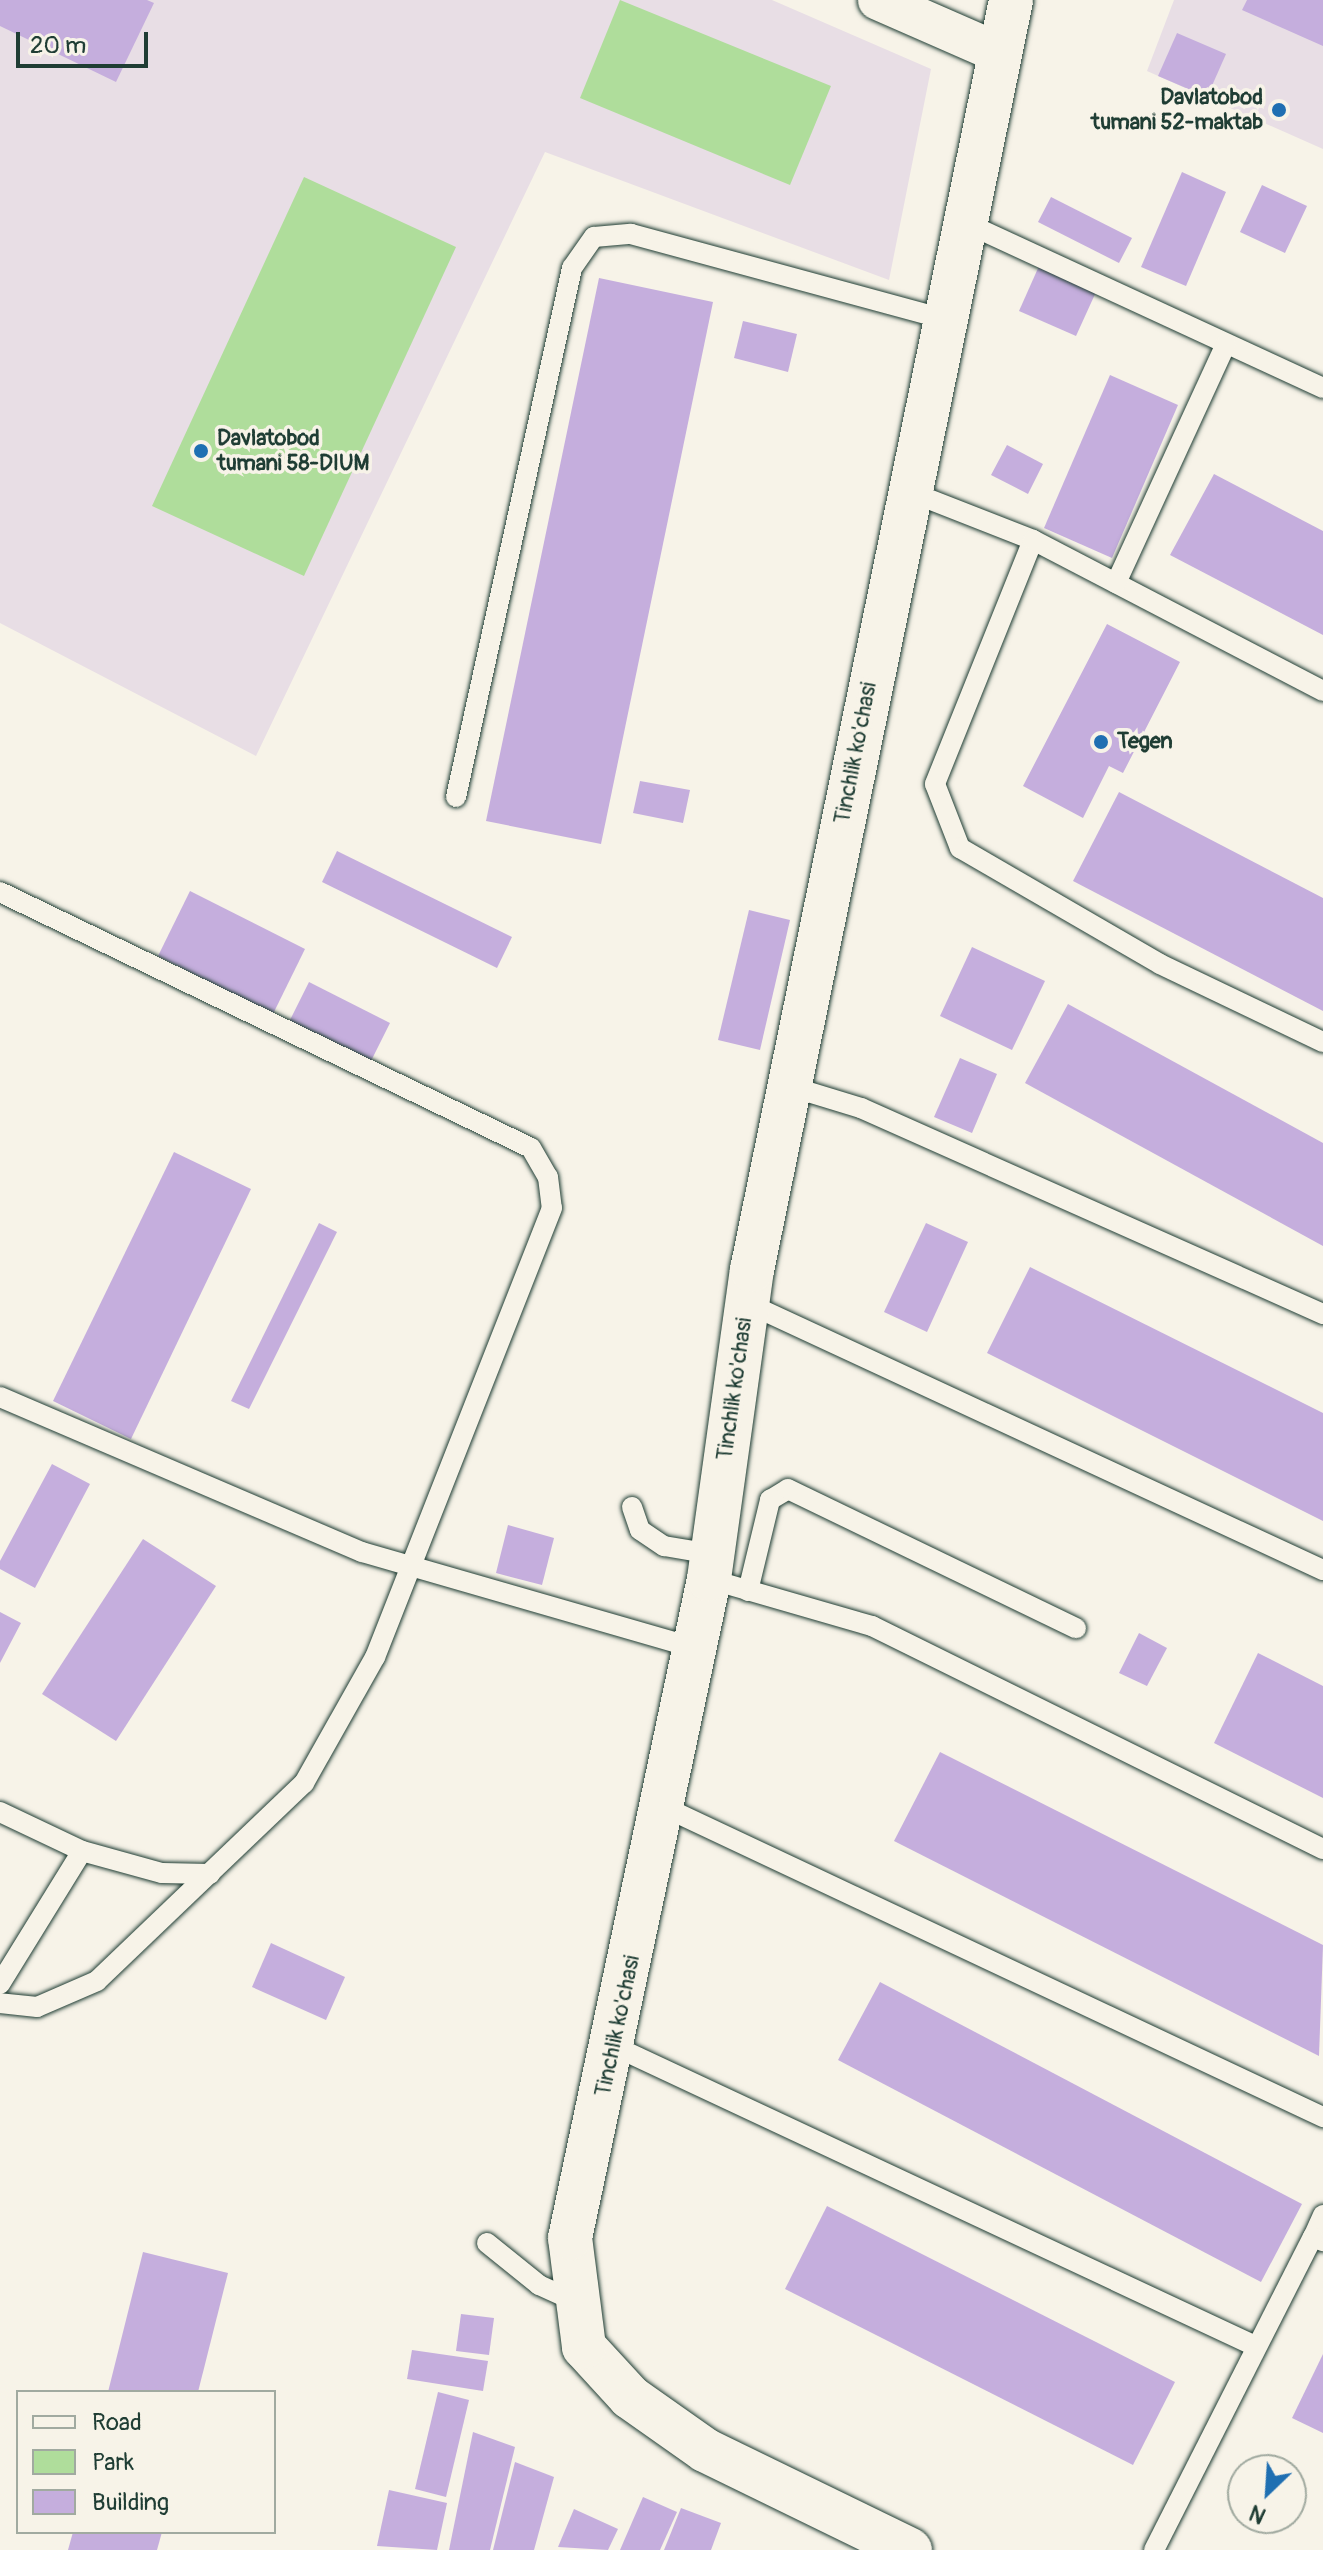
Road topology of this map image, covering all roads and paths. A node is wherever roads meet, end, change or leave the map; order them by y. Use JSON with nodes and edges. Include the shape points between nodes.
{"nodes":[{"id":1,"x":878,"y":0,"type":"edge"},
{"id":2,"x":1011,"y":0,"type":"edge"},
{"id":3,"x":997,"y":52,"type":"junction"},
{"id":4,"x":963,"y":221,"type":"junction"},
{"id":5,"x":943,"y":319,"type":"junction"},
{"id":6,"x":1226,"y":344,"type":"junction"},
{"id":7,"x":1323,"y":388,"type":"edge"},
{"id":8,"x":908,"y":491,"type":"junction"},
{"id":9,"x":1033,"y":540,"type":"junction"},
{"id":10,"x":1116,"y":583,"type":"junction"},
{"id":11,"x":1323,"y":691,"type":"edge"},
{"id":12,"x":456,"y":797,"type":"dead end"},
{"id":13,"x":0,"y":892,"type":"edge"},
{"id":14,"x":1323,"y":1042,"type":"edge"},
{"id":15,"x":789,"y":1086,"type":"junction"},
{"id":16,"x":747,"y":1303,"type":"junction"},
{"id":17,"x":1323,"y":1314,"type":"edge"},
{"id":18,"x":0,"y":1397,"type":"edge"},
{"id":19,"x":632,"y":1507,"type":"dead end"},
{"id":20,"x":409,"y":1567,"type":"junction"},
{"id":21,"x":1323,"y":1570,"type":"edge"},
{"id":22,"x":723,"y":1574,"type":"junction"},
{"id":23,"x":1076,"y":1628,"type":"dead end"},
{"id":24,"x":694,"y":1648,"type":"junction"},
{"id":25,"x":662,"y":1806,"type":"junction"},
{"id":26,"x":0,"y":1812,"type":"edge"},
{"id":27,"x":1323,"y":1849,"type":"edge"},
{"id":28,"x":82,"y":1851,"type":"junction"},
{"id":29,"x":210,"y":1874,"type":"junction"},
{"id":30,"x":0,"y":1984,"type":"edge"},
{"id":31,"x":0,"y":2003,"type":"edge"},
{"id":32,"x":616,"y":2047,"type":"junction"},
{"id":33,"x":1323,"y":2117,"type":"edge"},
{"id":34,"x":1323,"y":2215,"type":"edge"},
{"id":35,"x":1318,"y":2239,"type":"edge"},
{"id":36,"x":487,"y":2243,"type":"dead end"},
{"id":37,"x":579,"y":2303,"type":"junction"},
{"id":38,"x":1253,"y":2345,"type":"junction"},
{"id":39,"x":910,"y":2550,"type":"edge"},
{"id":40,"x":1154,"y":2550,"type":"edge"}],
"edges":[{"from":1,"to":3,"type":"street"},
{"from":2,"to":3,"type":"street","name":"Tinchlik ko'chasi"},
{"from":3,"to":4,"type":"street","name":"Tinchlik ko'chasi"},
{"from":4,"to":5,"type":"street","name":"Tinchlik ko'chasi"},
{"from":4,"to":6,"type":"lane"},
{"from":5,"to":8,"type":"street","name":"Tinchlik ko'chasi"},
{"from":5,"to":12,"type":"lane","via":[[631,234],[594,237],[572,268]]},
{"from":6,"to":7,"type":"lane"},
{"from":6,"to":10,"type":"lane"},
{"from":8,"to":9,"type":"lane"},
{"from":8,"to":15,"type":"street","name":"Tinchlik ko'chasi"},
{"from":9,"to":10,"type":"lane"},
{"from":9,"to":14,"type":"lane","via":[[935,784],[960,848],[1160,964]]},
{"from":10,"to":11,"type":"lane"},
{"from":13,"to":20,"type":"lane","via":[[531,1148],[548,1177],[552,1208]]},
{"from":15,"to":16,"type":"street","name":"Tinchlik ko'chasi"},
{"from":15,"to":17,"type":"lane","via":[[861,1108]]},
{"from":16,"to":21,"type":"lane"},
{"from":16,"to":22,"type":"street","name":"Tinchlik ko'chasi"},
{"from":18,"to":20,"type":"lane"},
{"from":19,"to":22,"type":"lane","via":[[640,1530]]},
{"from":20,"to":24,"type":"lane"},
{"from":20,"to":29,"type":"lane","via":[[334,1738],[304,1783]]},
{"from":22,"to":23,"type":"lane","via":[[770,1500],[788,1489]]},
{"from":22,"to":24,"type":"street","name":"Tinchlik ko'chasi"},
{"from":22,"to":27,"type":"lane","via":[[872,1626]]},
{"from":24,"to":25,"type":"street","name":"Tinchlik ko'chasi"},
{"from":25,"to":32,"type":"street","name":"Tinchlik ko'chasi"},
{"from":25,"to":33,"type":"lane"},
{"from":26,"to":28,"type":"lane"},
{"from":28,"to":29,"type":"lane","via":[[162,1873]]},
{"from":28,"to":30,"type":"lane"},
{"from":29,"to":31,"type":"lane","via":[[97,1981],[37,2007]]},
{"from":32,"to":37,"type":"street","name":"Tinchlik ko'chasi","via":[[570,2238]]},
{"from":32,"to":38,"type":"lane"},
{"from":34,"to":35,"type":"lane"},
{"from":35,"to":38,"type":"lane"},
{"from":36,"to":37,"type":"lane","via":[[539,2285]]},
{"from":37,"to":39,"type":"street","name":"Tinchlik ko'chasi","via":[[584,2347],[630,2397],[705,2450]]},
{"from":38,"to":40,"type":"lane"}]}
